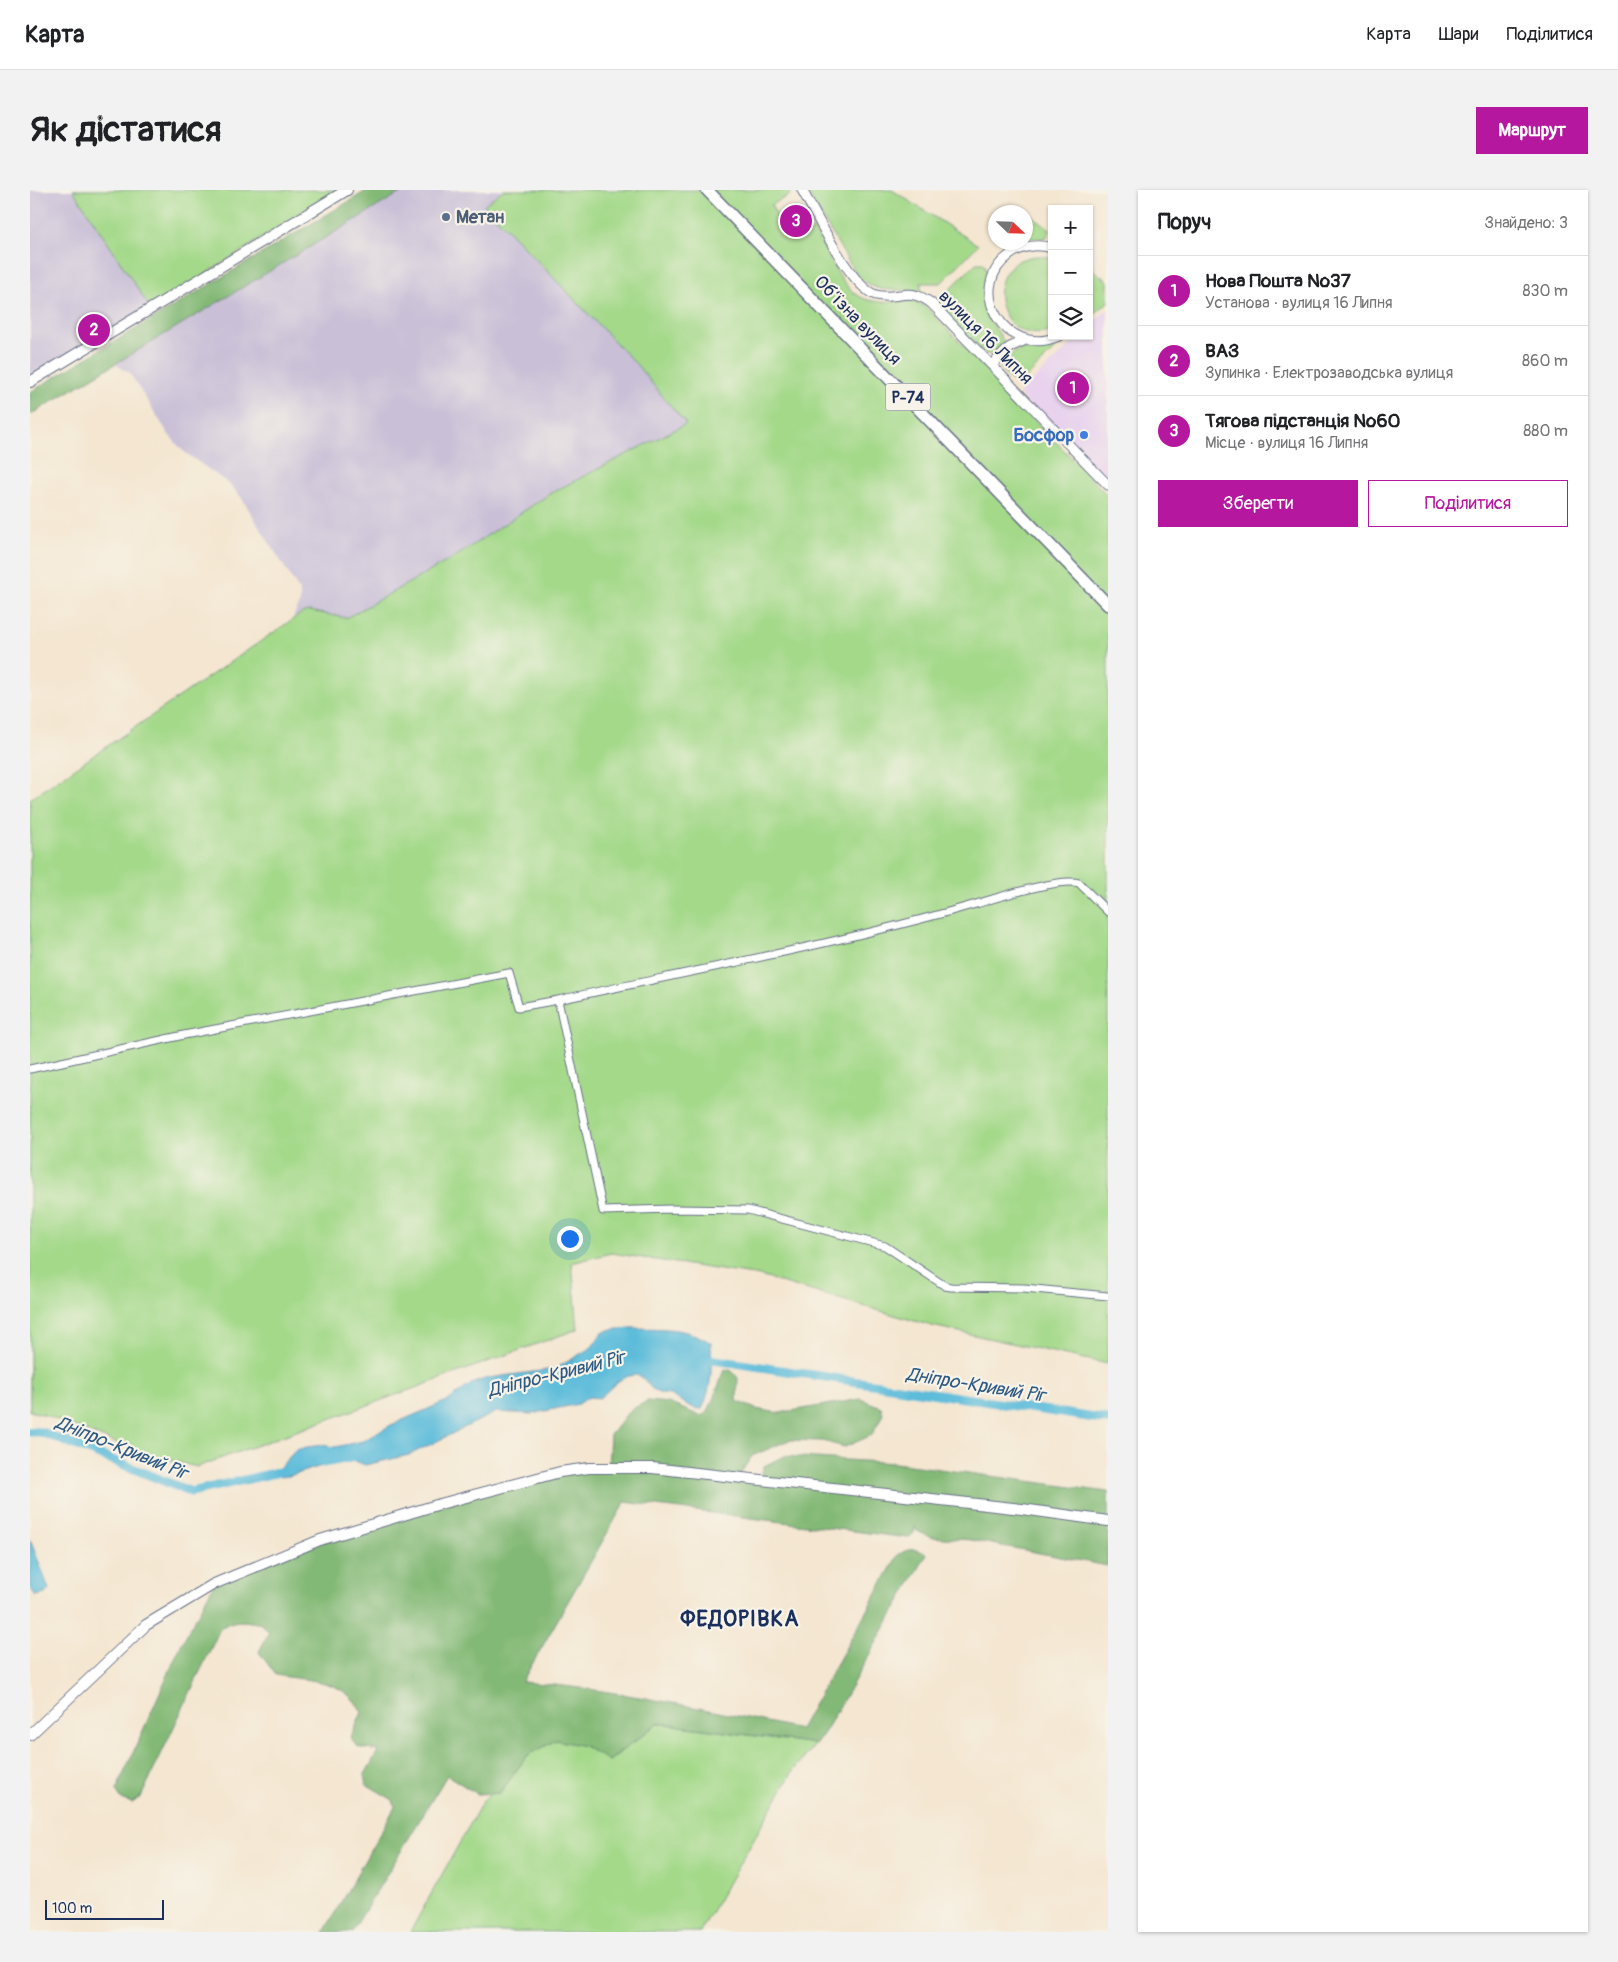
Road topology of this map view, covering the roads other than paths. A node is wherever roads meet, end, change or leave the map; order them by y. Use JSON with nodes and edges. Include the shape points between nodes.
{"nodes":[{"id":1,"x":347,"y":190,"type":"edge"},
{"id":2,"x":707,"y":190,"type":"edge"},
{"id":3,"x":802,"y":190,"type":"edge"},
{"id":4,"x":1048,"y":248,"type":"edge"},
{"id":5,"x":1007,"y":330,"type":"junction"},
{"id":6,"x":1048,"y":339,"type":"edge"},
{"id":7,"x":1026,"y":340,"type":"junction"},
{"id":8,"x":1005,"y":352,"type":"junction"},
{"id":9,"x":992,"y":365,"type":"junction"},
{"id":10,"x":30,"y":382,"type":"edge"},
{"id":11,"x":1108,"y":485,"type":"edge"},
{"id":12,"x":1108,"y":605,"type":"edge"},
{"id":13,"x":1108,"y":912,"type":"edge"},
{"id":14,"x":558,"y":1000,"type":"junction"},
{"id":15,"x":30,"y":1068,"type":"edge"},
{"id":16,"x":1108,"y":1296,"type":"edge"},
{"id":17,"x":1108,"y":1521,"type":"edge"},
{"id":18,"x":30,"y":1735,"type":"edge"}],
"edges":[{"from":1,"to":10,"type":"main road"},
{"from":2,"to":12,"type":"main road","name":"Обʼїзна вулиця","number":"Р-74"},
{"from":3,"to":9,"type":"street","name":"вулиця 16 Липня","via":[[860,286],[878,296],[909,293],[920,296]]},
{"from":4,"to":5,"type":"street","via":[[1021,249],[996,270],[991,302],[998,320]]},
{"from":5,"to":7,"type":"street"},
{"from":5,"to":8,"type":"street","via":[[1009,340]]},
{"from":6,"to":7,"type":"street"},
{"from":7,"to":8,"type":"street"},
{"from":8,"to":9,"type":"street"},
{"from":9,"to":11,"type":"street","name":"вулиця 16 Липня"},
{"from":13,"to":14,"type":"street","via":[[1079,883],[1067,882],[834,940]]},
{"from":14,"to":15,"type":"street","via":[[519,1007],[509,973],[193,1033]]},
{"from":14,"to":16,"type":"street","via":[[602,1211],[748,1210],[885,1246],[945,1286],[1024,1288]]},
{"from":17,"to":18,"type":"main road","via":[[652,1468],[589,1468],[560,1472],[320,1540],[214,1584],[146,1626]]}]}
